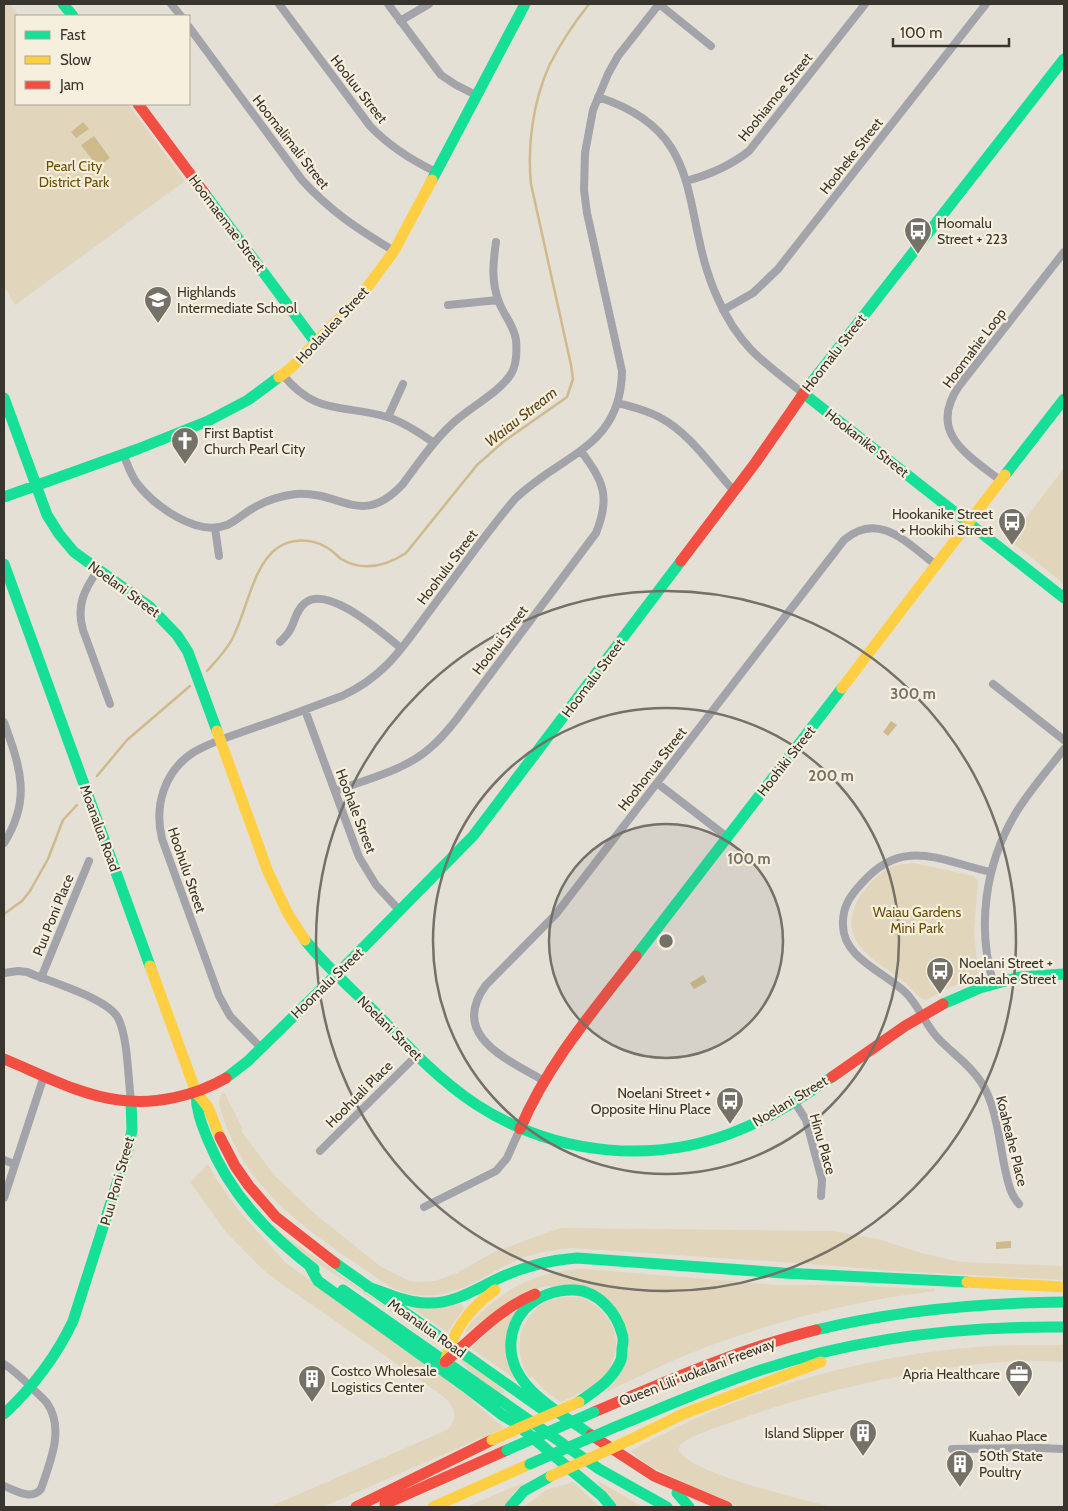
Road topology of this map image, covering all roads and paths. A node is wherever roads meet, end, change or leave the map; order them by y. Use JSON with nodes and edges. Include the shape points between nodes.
{"nodes":[{"id":1,"x":63,"y":4,"type":"edge"},
{"id":2,"x":171,"y":4,"type":"edge"},
{"id":3,"x":279,"y":4,"type":"edge"},
{"id":4,"x":388,"y":4,"type":"edge"},
{"id":5,"x":429,"y":4,"type":"edge"},
{"id":6,"x":525,"y":4,"type":"edge"},
{"id":7,"x":659,"y":4,"type":"edge"},
{"id":8,"x":865,"y":4,"type":"edge"},
{"id":9,"x":986,"y":4,"type":"edge"},
{"id":10,"x":72,"y":15,"type":"edge"},
{"id":11,"x":180,"y":15,"type":"edge"},
{"id":12,"x":400,"y":21,"type":"junction"},
{"id":13,"x":190,"y":28,"type":"edge"},
{"id":14,"x":711,"y":46,"type":"dead end"},
{"id":15,"x":1064,"y":59,"type":"edge"},
{"id":16,"x":476,"y":96,"type":"junction"},
{"id":17,"x":598,"y":97,"type":"junction"},
{"id":18,"x":139,"y":105,"type":"edge"},
{"id":19,"x":436,"y":172,"type":"junction"},
{"id":20,"x":686,"y":181,"type":"junction"},
{"id":21,"x":496,"y":242,"type":"dead end"},
{"id":22,"x":394,"y":251,"type":"junction"},
{"id":23,"x":1064,"y":252,"type":"edge"},
{"id":24,"x":498,"y":300,"type":"junction"},
{"id":25,"x":448,"y":305,"type":"dead end"},
{"id":26,"x":723,"y":310,"type":"junction"},
{"id":27,"x":316,"y":343,"type":"junction"},
{"id":28,"x":282,"y":376,"type":"junction"},
{"id":29,"x":403,"y":384,"type":"dead end"},
{"id":30,"x":803,"y":393,"type":"junction"},
{"id":31,"x":4,"y":398,"type":"edge"},
{"id":32,"x":1064,"y":399,"type":"edge"},
{"id":33,"x":618,"y":403,"type":"junction"},
{"id":34,"x":388,"y":417,"type":"junction"},
{"id":35,"x":434,"y":443,"type":"junction"},
{"id":36,"x":581,"y":451,"type":"junction"},
{"id":37,"x":124,"y":454,"type":"junction"},
{"id":38,"x":1001,"y":481,"type":"junction"},
{"id":39,"x":36,"y":485,"type":"junction"},
{"id":40,"x":734,"y":491,"type":"junction"},
{"id":41,"x":4,"y":497,"type":"edge"},
{"id":42,"x":969,"y":523,"type":"junction"},
{"id":43,"x":215,"y":528,"type":"junction"},
{"id":44,"x":219,"y":556,"type":"dead end"},
{"id":45,"x":4,"y":564,"type":"edge"},
{"id":46,"x":936,"y":565,"type":"junction"},
{"id":47,"x":98,"y":570,"type":"junction"},
{"id":48,"x":1064,"y":598,"type":"edge"},
{"id":49,"x":280,"y":642,"type":"dead end"},
{"id":50,"x":401,"y":648,"type":"junction"},
{"id":51,"x":993,"y":684,"type":"dead end"},
{"id":52,"x":110,"y":704,"type":"dead end"},
{"id":53,"x":305,"y":710,"type":"junction"},
{"id":54,"x":4,"y":722,"type":"edge"},
{"id":55,"x":221,"y":740,"type":"junction"},
{"id":56,"x":1064,"y":740,"type":"edge"},
{"id":57,"x":1064,"y":749,"type":"edge"},
{"id":58,"x":657,"y":783,"type":"junction"},
{"id":59,"x":335,"y":791,"type":"junction"},
{"id":60,"x":728,"y":837,"type":"junction"},
{"id":61,"x":4,"y":843,"type":"edge"},
{"id":62,"x":89,"y":861,"type":"dead end"},
{"id":63,"x":991,"y":872,"type":"junction"},
{"id":64,"x":400,"y":910,"type":"junction"},
{"id":65,"x":4,"y":973,"type":"edge"},
{"id":66,"x":336,"y":974,"type":"junction"},
{"id":67,"x":1064,"y":974,"type":"edge"},
{"id":68,"x":41,"y":978,"type":"junction"},
{"id":69,"x":993,"y":982,"type":"junction"},
{"id":70,"x":922,"y":1016,"type":"junction"},
{"id":71,"x":261,"y":1048,"type":"junction"},
{"id":72,"x":416,"y":1055,"type":"junction"},
{"id":73,"x":4,"y":1059,"type":"edge"},
{"id":74,"x":44,"y":1076,"type":"junction"},
{"id":75,"x":544,"y":1081,"type":"junction"},
{"id":76,"x":196,"y":1092,"type":"junction"},
{"id":77,"x":131,"y":1101,"type":"junction"},
{"id":78,"x":794,"y":1101,"type":"junction"},
{"id":79,"x":520,"y":1129,"type":"junction"},
{"id":80,"x":320,"y":1151,"type":"dead end"},
{"id":81,"x":4,"y":1160,"type":"edge"},
{"id":82,"x":14,"y":1164,"type":"junction"},
{"id":83,"x":821,"y":1196,"type":"dead end"},
{"id":84,"x":4,"y":1198,"type":"edge"},
{"id":85,"x":1019,"y":1204,"type":"dead end"},
{"id":86,"x":424,"y":1206,"type":"dead end"},
{"id":87,"x":308,"y":1265,"type":"junction"},
{"id":88,"x":516,"y":1272,"type":"junction"},
{"id":89,"x":368,"y":1287,"type":"junction"},
{"id":90,"x":1064,"y":1287,"type":"edge"},
{"id":91,"x":558,"y":1290,"type":"junction"},
{"id":92,"x":1064,"y":1302,"type":"edge"},
{"id":93,"x":1064,"y":1327,"type":"edge"},
{"id":94,"x":873,"y":1341,"type":"junction"},
{"id":95,"x":449,"y":1343,"type":"junction"},
{"id":96,"x":459,"y":1350,"type":"junction"},
{"id":97,"x":445,"y":1362,"type":"junction"},
{"id":98,"x":4,"y":1364,"type":"edge"},
{"id":99,"x":32,"y":1388,"type":"junction"},
{"id":100,"x":498,"y":1398,"type":"junction"},
{"id":101,"x":4,"y":1414,"type":"edge"},
{"id":102,"x":514,"y":1422,"type":"junction"},
{"id":103,"x":952,"y":1448,"type":"dead end"},
{"id":104,"x":1064,"y":1449,"type":"edge"},
{"id":105,"x":4,"y":1486,"type":"edge"},
{"id":106,"x":677,"y":1494,"type":"junction"},
{"id":107,"x":356,"y":1507,"type":"edge"},
{"id":108,"x":377,"y":1507,"type":"edge"},
{"id":109,"x":433,"y":1507,"type":"edge"},
{"id":110,"x":510,"y":1507,"type":"edge"},
{"id":111,"x":611,"y":1507,"type":"edge"},
{"id":112,"x":667,"y":1507,"type":"edge"},
{"id":113,"x":689,"y":1507,"type":"edge"},
{"id":114,"x":710,"y":1507,"type":"edge"},
{"id":115,"x":727,"y":1507,"type":"edge"}],
"edges":[{"from":1,"to":10,"type":"main road"},
{"from":2,"to":11,"type":"street"},
{"from":3,"to":19,"type":"street","name":"Hooluu Street","via":[[383,140]]},
{"from":4,"to":12,"type":"street"},
{"from":5,"to":12,"type":"street"},
{"from":6,"to":16,"type":"main road","name":"Hoolaulea Street"},
{"from":7,"to":14,"type":"street"},
{"from":7,"to":17,"type":"street","name":"Hoohulu Street","via":[[618,56]]},
{"from":8,"to":20,"type":"street","name":"Hoohiamoe Street","via":[[749,151],[717,171]]},
{"from":9,"to":26,"type":"street","name":"Hooheke Street","via":[[778,269],[753,293]]},
{"from":12,"to":16,"type":"street","via":[[441,75]]},
{"from":13,"to":22,"type":"street","name":"Hoomalimali Street","via":[[302,180],[347,221]]},
{"from":15,"to":30,"type":"main road","name":"Hoomalu Street"},
{"from":16,"to":19,"type":"main road","name":"Hoolaulea Street"},
{"from":17,"to":20,"type":"street","name":"Hookanike Street","via":[[629,109],[656,128],[674,152]]},
{"from":17,"to":33,"type":"street","name":"Hoohulu Street","via":[[586,144],[584,190],[621,362],[622,384]]},
{"from":18,"to":27,"type":"main road","name":"Hoomaemae Street"},
{"from":19,"to":22,"type":"main road","name":"Hoolaulea Street"},
{"from":20,"to":26,"type":"street","name":"Hookanike Street","via":[[709,277]]},
{"from":21,"to":24,"type":"street","via":[[492,270]]},
{"from":22,"to":27,"type":"main road","name":"Hoolaulea Street","via":[[360,297]]},
{"from":23,"to":38,"type":"street","name":"Hoomahie Loop","via":[[949,402],[947,422],[954,441]]},
{"from":24,"to":25,"type":"street"},
{"from":24,"to":35,"type":"street","via":[[516,339],[512,372],[497,389],[453,422]]},
{"from":26,"to":30,"type":"street","name":"Hookanike Street","via":[[748,348]]},
{"from":27,"to":28,"type":"main road","name":"Hoolaulea Street"},
{"from":28,"to":34,"type":"street","via":[[299,392],[332,408]]},
{"from":28,"to":37,"type":"main road","name":"Hoolaulea Street","via":[[215,418]]},
{"from":29,"to":34,"type":"street"},
{"from":30,"to":40,"type":"main road","name":"Hoomalu Street"},
{"from":30,"to":42,"type":"main road","name":"Hookanike Street"},
{"from":31,"to":39,"type":"main road","name":"Noelani Street"},
{"from":32,"to":38,"type":"main road","name":"Hoohiki Street"},
{"from":33,"to":36,"type":"street","name":"Hoohulu Street","via":[[606,427]]},
{"from":33,"to":40,"type":"street","via":[[659,417],[677,429]]},
{"from":34,"to":35,"type":"street"},
{"from":35,"to":43,"type":"street","via":[[396,492],[374,505],[358,507],[320,496],[290,495],[271,499],[235,521]]},
{"from":36,"to":50,"type":"street","name":"Hoohulu Street","via":[[515,499]]},
{"from":36,"to":59,"type":"street","name":"Hoohui Street","via":[[594,470],[604,496],[604,511],[596,533],[437,742],[404,765]]},
{"from":37,"to":39,"type":"main road","name":"Hoolaulea Street"},
{"from":37,"to":43,"type":"street","via":[[133,476],[152,498],[193,524]]},
{"from":38,"to":42,"type":"main road","name":"Hoohiki Street"},
{"from":39,"to":41,"type":"main road","name":"Hoolaulea Street"},
{"from":39,"to":47,"type":"main road","name":"Noelani Street","via":[[55,530],[73,551]]},
{"from":40,"to":64,"type":"main road","name":"Hoomalu Street","via":[[484,822]]},
{"from":42,"to":46,"type":"main road","name":"Hoohiki Street"},
{"from":42,"to":48,"type":"main road","name":"Hookanike Street"},
{"from":43,"to":44,"type":"street"},
{"from":45,"to":76,"type":"main road","name":"Moanalua Road"},
{"from":46,"to":58,"type":"street","name":"Hoohonua Street","via":[[887,530],[866,528],[849,536]]},
{"from":46,"to":60,"type":"main road","name":"Hoohiki Street"},
{"from":47,"to":52,"type":"street","via":[[83,593],[80,618]]},
{"from":47,"to":55,"type":"main road","name":"Noelani Street","via":[[170,624],[185,647]]},
{"from":49,"to":50,"type":"street","via":[[290,631],[302,605],[321,599],[353,612]]},
{"from":50,"to":53,"type":"street","name":"Hoohulu Street","via":[[370,681]]},
{"from":51,"to":56,"type":"street"},
{"from":53,"to":55,"type":"street","name":"Hoohulu Street"},
{"from":53,"to":59,"type":"street","name":"Hoohale Street"},
{"from":54,"to":61,"type":"street","via":[[21,781],[18,811]]},
{"from":55,"to":66,"type":"main road","name":"Noelani Street","via":[[282,904],[302,937]]},
{"from":55,"to":71,"type":"street","name":"Hoohulu Street","via":[[184,759],[169,778],[161,800],[160,830],[221,1002],[235,1023]]},
{"from":57,"to":63,"type":"street","via":[[1013,817]]},
{"from":58,"to":60,"type":"street"},
{"from":58,"to":75,"type":"street","name":"Hoohonua Street","via":[[556,914],[486,985],[478,998],[476,1025],[481,1038],[499,1055]]},
{"from":59,"to":64,"type":"street","name":"Hoohale Street","via":[[365,868]]},
{"from":60,"to":75,"type":"main road","name":"Hoohiki Street","via":[[578,1031]]},
{"from":62,"to":68,"type":"street","name":"Puu Poni Place"},
{"from":63,"to":69,"type":"street","via":[[984,926]]},
{"from":63,"to":70,"type":"street","name":"Koaheahe Place","via":[[921,855],[899,857],[877,867],[847,902],[843,929],[850,947],[863,961],[907,994]]},
{"from":64,"to":66,"type":"main road","name":"Hoomalu Street"},
{"from":65,"to":68,"type":"street","name":"Puu Poni Street","via":[[27,972]]},
{"from":66,"to":71,"type":"main road","name":"Hoomalu Street"},
{"from":66,"to":72,"type":"main road","name":"Noelani Street"},
{"from":67,"to":69,"type":"main road","name":"Noelani Street"},
{"from":68,"to":77,"type":"street","name":"Puu Poni Street","via":[[99,1001],[114,1012],[124,1035]]},
{"from":69,"to":70,"type":"main road","name":"Noelani Street","via":[[956,996]]},
{"from":70,"to":78,"type":"main road","name":"Noelani Street"},
{"from":70,"to":85,"type":"street","name":"Koaheahe Place","via":[[939,1039],[970,1067],[987,1092],[1011,1192]]},
{"from":71,"to":76,"type":"main road","name":"Hoomalu Street","via":[[231,1075]]},
{"from":72,"to":79,"type":"main road","name":"Noelani Street","via":[[466,1099]]},
{"from":72,"to":80,"type":"street","name":"Hoohuali Place"},
{"from":73,"to":74,"type":"main road","name":"Hoomalu Street"},
{"from":74,"to":77,"type":"main road","name":"Hoomalu Street","via":[[94,1095]]},
{"from":74,"to":82,"type":"street"},
{"from":75,"to":79,"type":"main road","name":"Hoohiki Street"},
{"from":76,"to":77,"type":"main road","name":"Hoomalu Street","via":[[162,1100]]},
{"from":76,"to":87,"type":"main road","name":"Moanalua Road","via":[[197,1112],[206,1138],[231,1185],[277,1240]]},
{"from":76,"to":89,"type":"main road","name":"Moanalua Road","via":[[208,1107],[235,1166],[265,1206],[298,1236]]},
{"from":77,"to":99,"type":"main road","name":"Puu Poni Street","via":[[132,1130],[128,1149],[78,1309],[60,1348]]},
{"from":78,"to":79,"type":"main road","name":"Noelani Street","via":[[730,1134],[665,1150],[590,1149]]},
{"from":78,"to":83,"type":"street","name":"Hinu Place","via":[[808,1127],[822,1180]]},
{"from":79,"to":86,"type":"street","via":[[507,1158],[496,1171]]},
{"from":81,"to":82,"type":"street"},
{"from":82,"to":84,"type":"street"},
{"from":87,"to":97,"type":"main road","name":"Moanalua Road"},
{"from":87,"to":102,"type":"main road","via":[[318,1280]]},
{"from":88,"to":89,"type":"main road","via":[[462,1297],[438,1303],[408,1301]]},
{"from":88,"to":90,"type":"main road","via":[[544,1262],[577,1258],[783,1273]]},
{"from":88,"to":95,"type":"main road","via":[[508,1282],[472,1308]]},
{"from":89,"to":95,"type":"main road","name":"Moanalua Road"},
{"from":91,"to":96,"type":"main road","via":[[512,1304]]},
{"from":91,"to":107,"type":"main road","bridge":true,"via":[[590,1293],[616,1315],[623,1334],[623,1354],[614,1376],[600,1390],[579,1402],[492,1440]]},
{"from":91,"to":115,"type":"main road","via":[[535,1299],[525,1308],[513,1330],[514,1362],[524,1381],[543,1401],[626,1459],[654,1476]]},
{"from":92,"to":108,"type":"main road","name":"Queen Liliʻuokalani Freeway","bridge":true,"via":[[952,1306],[912,1311],[837,1324],[766,1344],[655,1385]]},
{"from":93,"to":94,"type":"main road","name":"Queen Liliʻuokalani Freeway","via":[[950,1331]]},
{"from":94,"to":109,"type":"main road","name":"Queen Liliʻuokalani Freeway","bridge":true,"via":[[777,1365],[714,1386]]},
{"from":94,"to":110,"type":"main road","bridge":true,"via":[[683,1414],[551,1476],[524,1491]]},
{"from":95,"to":96,"type":"main road","name":"Moanalua Road"},
{"from":95,"to":97,"type":"main road"},
{"from":96,"to":97,"type":"main road"},
{"from":96,"to":106,"type":"main road","name":"Moanalua Road","via":[[599,1449]]},
{"from":97,"to":100,"type":"main road","name":"Moanalua Road"},
{"from":98,"to":99,"type":"street"},
{"from":99,"to":101,"type":"main road","name":"Puu Poni Street"},
{"from":99,"to":105,"type":"street","via":[[46,1401],[52,1414],[55,1430],[52,1456],[38,1493],[31,1495]]},
{"from":100,"to":102,"type":"main road"},
{"from":100,"to":112,"type":"main road","name":"Moanalua Road","via":[[599,1469]]},
{"from":102,"to":111,"type":"main road"},
{"from":103,"to":104,"type":"street","name":"Kuahao Place"},
{"from":106,"to":113,"type":"main road"},
{"from":106,"to":114,"type":"main road","name":"Moanalua Road"}]}
